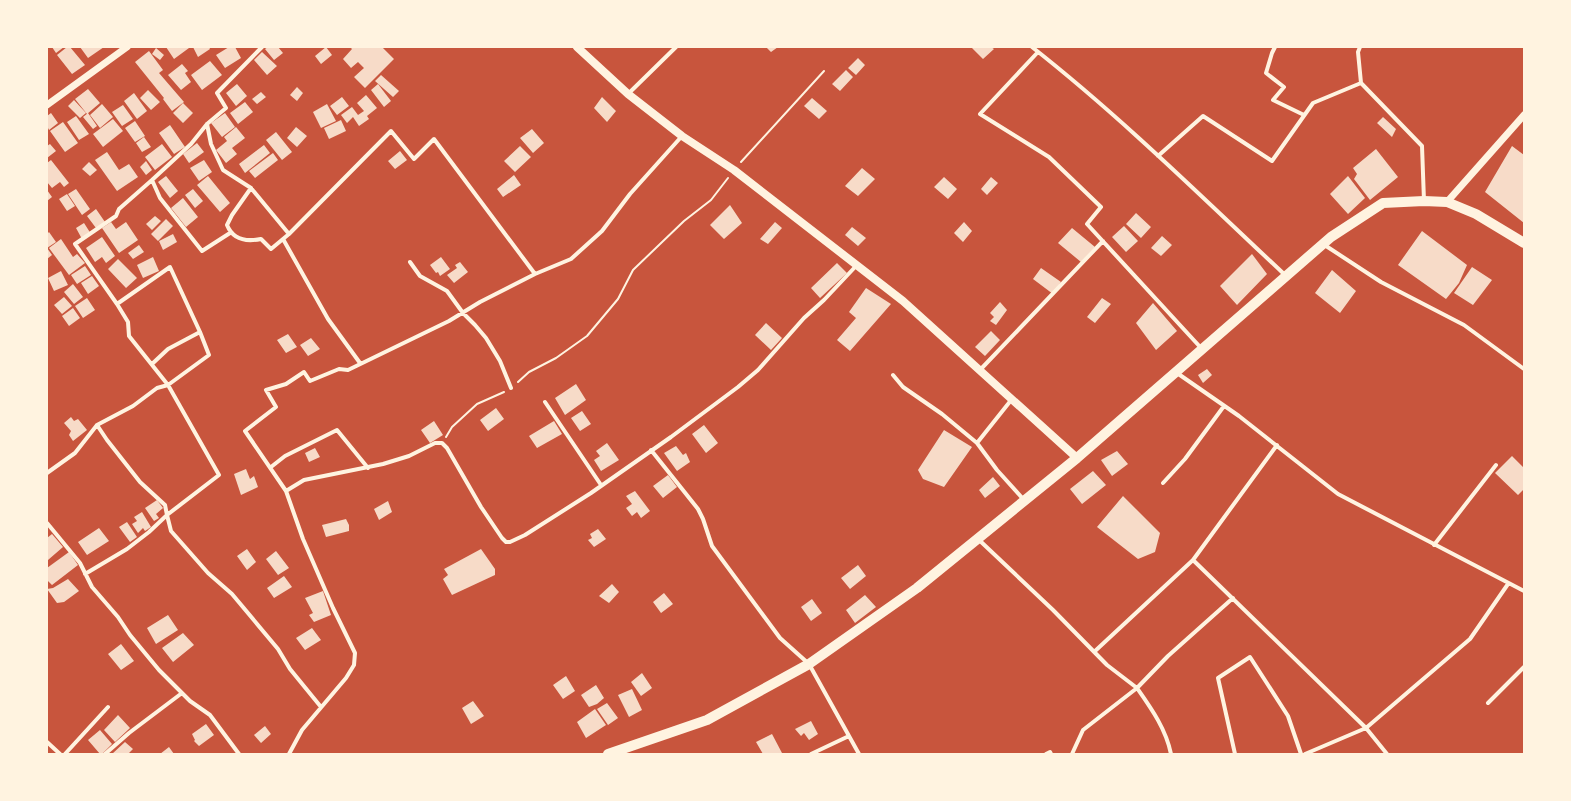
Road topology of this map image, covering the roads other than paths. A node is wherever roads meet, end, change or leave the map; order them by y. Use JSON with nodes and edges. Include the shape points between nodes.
{"nodes":[{"id":1,"x":127,"y":47,"type":"edge"},
{"id":2,"x":262,"y":47,"type":"edge"},
{"id":3,"x":577,"y":47,"type":"edge"},
{"id":4,"x":676,"y":47,"type":"edge"},
{"id":5,"x":1032,"y":47,"type":"edge"},
{"id":6,"x":1275,"y":47,"type":"edge"},
{"id":7,"x":1360,"y":47,"type":"edge"},
{"id":8,"x":1038,"y":52,"type":"junction"},
{"id":9,"x":1361,"y":83,"type":"junction"},
{"id":10,"x":628,"y":94,"type":"junction"},
{"id":11,"x":47,"y":105,"type":"edge"},
{"id":12,"x":1304,"y":115,"type":"junction"},
{"id":13,"x":1524,"y":115,"type":"edge"},
{"id":14,"x":207,"y":124,"type":"junction"},
{"id":15,"x":682,"y":136,"type":"junction"},
{"id":16,"x":1158,"y":156,"type":"junction"},
{"id":17,"x":152,"y":180,"type":"junction"},
{"id":18,"x":251,"y":188,"type":"junction"},
{"id":19,"x":1424,"y":201,"type":"junction"},
{"id":20,"x":1448,"y":202,"type":"junction"},
{"id":21,"x":230,"y":233,"type":"junction"},
{"id":22,"x":289,"y":234,"type":"junction"},
{"id":23,"x":283,"y":240,"type":"junction"},
{"id":24,"x":1103,"y":241,"type":"junction"},
{"id":25,"x":1322,"y":244,"type":"junction"},
{"id":26,"x":1524,"y":244,"type":"edge"},
{"id":27,"x":410,"y":262,"type":"dead end"},
{"id":28,"x":856,"y":266,"type":"junction"},
{"id":29,"x":534,"y":274,"type":"junction"},
{"id":30,"x":1286,"y":275,"type":"junction"},
{"id":31,"x":117,"y":304,"type":"junction"},
{"id":32,"x":463,"y":313,"type":"junction"},
{"id":33,"x":200,"y":332,"type":"junction"},
{"id":34,"x":1202,"y":349,"type":"junction"},
{"id":35,"x":360,"y":363,"type":"junction"},
{"id":36,"x":152,"y":364,"type":"junction"},
{"id":37,"x":1524,"y":369,"type":"edge"},
{"id":38,"x":980,"y":370,"type":"junction"},
{"id":39,"x":1176,"y":372,"type":"junction"},
{"id":40,"x":893,"y":375,"type":"dead end"},
{"id":41,"x":168,"y":385,"type":"junction"},
{"id":42,"x":511,"y":388,"type":"road end"},
{"id":43,"x":1012,"y":399,"type":"junction"},
{"id":44,"x":545,"y":402,"type":"dead end"},
{"id":45,"x":1224,"y":406,"type":"junction"},
{"id":46,"x":97,"y":425,"type":"junction"},
{"id":47,"x":977,"y":443,"type":"junction"},
{"id":48,"x":1277,"y":445,"type":"junction"},
{"id":49,"x":651,"y":450,"type":"junction"},
{"id":50,"x":1077,"y":458,"type":"junction"},
{"id":51,"x":1496,"y":465,"type":"dead end"},
{"id":52,"x":271,"y":467,"type":"junction"},
{"id":53,"x":368,"y":468,"type":"junction"},
{"id":54,"x":47,"y":473,"type":"edge"},
{"id":55,"x":1163,"y":483,"type":"dead end"},
{"id":56,"x":601,"y":485,"type":"junction"},
{"id":57,"x":286,"y":491,"type":"junction"},
{"id":58,"x":1025,"y":500,"type":"junction"},
{"id":59,"x":168,"y":515,"type":"junction"},
{"id":60,"x":47,"y":523,"type":"edge"},
{"id":61,"x":977,"y":538,"type":"junction"},
{"id":62,"x":1434,"y":545,"type":"junction"},
{"id":63,"x":1193,"y":560,"type":"junction"},
{"id":64,"x":85,"y":574,"type":"junction"},
{"id":65,"x":1508,"y":584,"type":"junction"},
{"id":66,"x":1524,"y":592,"type":"edge"},
{"id":67,"x":1233,"y":598,"type":"junction"},
{"id":68,"x":1094,"y":652,"type":"junction"},
{"id":69,"x":809,"y":664,"type":"junction"},
{"id":70,"x":1524,"y":666,"type":"edge"},
{"id":71,"x":1137,"y":688,"type":"junction"},
{"id":72,"x":182,"y":694,"type":"junction"},
{"id":73,"x":1488,"y":703,"type":"dead end"},
{"id":74,"x":108,"y":707,"type":"dead end"},
{"id":75,"x":321,"y":707,"type":"junction"},
{"id":76,"x":1366,"y":728,"type":"junction"},
{"id":77,"x":850,"y":736,"type":"junction"},
{"id":78,"x":48,"y":745,"type":"edge"},
{"id":79,"x":60,"y":754,"type":"edge"},
{"id":80,"x":65,"y":754,"type":"edge"},
{"id":81,"x":105,"y":754,"type":"edge"},
{"id":82,"x":239,"y":754,"type":"edge"},
{"id":83,"x":289,"y":754,"type":"edge"},
{"id":84,"x":608,"y":754,"type":"edge"},
{"id":85,"x":811,"y":754,"type":"edge"},
{"id":86,"x":859,"y":754,"type":"edge"},
{"id":87,"x":1046,"y":754,"type":"edge"},
{"id":88,"x":1051,"y":754,"type":"edge"},
{"id":89,"x":1072,"y":754,"type":"edge"},
{"id":90,"x":1171,"y":754,"type":"edge"},
{"id":91,"x":1235,"y":754,"type":"edge"},
{"id":92,"x":1301,"y":754,"type":"edge"},
{"id":93,"x":1305,"y":754,"type":"edge"},
{"id":94,"x":1387,"y":754,"type":"edge"}],
"edges":[{"from":1,"to":11,"type":"street"},
{"from":2,"to":14,"type":"street","via":[[217,93],[226,108]]},
{"from":3,"to":10,"type":"main road"},
{"from":4,"to":10,"type":"street"},
{"from":5,"to":8,"type":"street"},
{"from":6,"to":12,"type":"street","via":[[1266,73],[1284,88],[1273,100]]},
{"from":7,"to":9,"type":"street","via":[[1358,52]]},
{"from":8,"to":16,"type":"street","via":[[1076,82]]},
{"from":8,"to":24,"type":"street","via":[[980,114],[1049,157],[1102,207],[1087,224]]},
{"from":9,"to":12,"type":"street","via":[[1312,103]]},
{"from":9,"to":19,"type":"street","via":[[1422,146]]},
{"from":10,"to":15,"type":"main road"},
{"from":12,"to":16,"type":"street","via":[[1272,161],[1203,116]]},
{"from":13,"to":20,"type":"street"},
{"from":14,"to":17,"type":"street","via":[[191,144]]},
{"from":14,"to":18,"type":"street","via":[[223,170]]},
{"from":15,"to":28,"type":"main road","via":[[734,170]]},
{"from":15,"to":29,"type":"street","via":[[630,194],[602,231],[571,259]]},
{"from":16,"to":30,"type":"street"},
{"from":17,"to":21,"type":"street","via":[[160,198],[202,251]]},
{"from":17,"to":31,"type":"street","via":[[119,209],[116,216],[75,244]]},
{"from":18,"to":21,"type":"street","via":[[232,214],[227,225]]},
{"from":18,"to":22,"type":"street"},
{"from":19,"to":20,"type":"main road"},
{"from":19,"to":25,"type":"main road","via":[[1383,203]]},
{"from":20,"to":26,"type":"main road","via":[[1476,214]]},
{"from":21,"to":23,"type":"street","via":[[236,238],[249,241],[261,238],[271,249]]},
{"from":22,"to":23,"type":"street"},
{"from":22,"to":29,"type":"street","via":[[391,131],[414,159],[434,139]]},
{"from":23,"to":35,"type":"street","via":[[328,319]]},
{"from":24,"to":34,"type":"street"},
{"from":24,"to":38,"type":"street"},
{"from":25,"to":30,"type":"main road"},
{"from":25,"to":37,"type":"street","via":[[1381,282],[1464,325]]},
{"from":27,"to":32,"type":"street","via":[[420,276],[447,290]]},
{"from":28,"to":38,"type":"main road","via":[[903,301]]},
{"from":28,"to":49,"type":"street","via":[[804,318],[758,370]]},
{"from":29,"to":32,"type":"street"},
{"from":30,"to":34,"type":"main road"},
{"from":31,"to":33,"type":"street","via":[[170,267]]},
{"from":31,"to":36,"type":"street","via":[[128,322],[129,336]]},
{"from":32,"to":35,"type":"street"},
{"from":32,"to":42,"type":"street","via":[[486,338],[500,361]]},
{"from":33,"to":36,"type":"street","via":[[168,349]]},
{"from":33,"to":41,"type":"street","via":[[209,355]]},
{"from":34,"to":39,"type":"main road"},
{"from":35,"to":52,"type":"street","via":[[348,370],[339,369],[310,381],[304,372],[286,384],[266,390],[276,408],[245,431]]},
{"from":36,"to":41,"type":"street"},
{"from":38,"to":43,"type":"main road"},
{"from":39,"to":45,"type":"street"},
{"from":39,"to":50,"type":"main road"},
{"from":40,"to":47,"type":"street","via":[[903,387],[942,414]]},
{"from":41,"to":46,"type":"street","via":[[157,388],[133,406]]},
{"from":41,"to":59,"type":"street","via":[[219,475]]},
{"from":43,"to":47,"type":"street"},
{"from":43,"to":50,"type":"main road"},
{"from":44,"to":56,"type":"street"},
{"from":45,"to":48,"type":"street"},
{"from":45,"to":55,"type":"street","via":[[1186,459]]},
{"from":46,"to":54,"type":"street","via":[[75,453]]},
{"from":46,"to":59,"type":"street","via":[[140,482],[165,505]]},
{"from":47,"to":58,"type":"street","via":[[996,470]]},
{"from":48,"to":62,"type":"street","via":[[1338,494]]},
{"from":48,"to":63,"type":"street"},
{"from":49,"to":56,"type":"street"},
{"from":49,"to":69,"type":"street","via":[[698,509],[712,546],[780,638]]},
{"from":50,"to":58,"type":"main road"},
{"from":51,"to":62,"type":"street"},
{"from":52,"to":53,"type":"street","via":[[285,456],[336,430]]},
{"from":52,"to":57,"type":"street"},
{"from":53,"to":56,"type":"street","via":[[409,456],[435,443],[442,443],[506,542],[525,535]]},
{"from":53,"to":57,"type":"street","via":[[304,480]]},
{"from":57,"to":75,"type":"street","via":[[332,608],[355,653],[354,665],[346,678]]},
{"from":58,"to":61,"type":"main road"},
{"from":59,"to":64,"type":"street","via":[[127,548]]},
{"from":59,"to":75,"type":"street","via":[[171,531],[208,573],[232,594]]},
{"from":60,"to":64,"type":"street","via":[[80,563]]},
{"from":61,"to":68,"type":"street"},
{"from":61,"to":69,"type":"main road","via":[[917,588]]},
{"from":62,"to":65,"type":"street"},
{"from":63,"to":67,"type":"street"},
{"from":63,"to":68,"type":"street"},
{"from":64,"to":72,"type":"street","via":[[92,587],[130,635]]},
{"from":65,"to":66,"type":"street"},
{"from":65,"to":76,"type":"street","via":[[1470,639]]},
{"from":67,"to":71,"type":"street","via":[[1168,656]]},
{"from":67,"to":76,"type":"street"},
{"from":68,"to":71,"type":"street","via":[[1107,666]]},
{"from":69,"to":77,"type":"street"},
{"from":69,"to":84,"type":"main road","via":[[707,720]]},
{"from":70,"to":73,"type":"street"},
{"from":71,"to":89,"type":"street","via":[[1083,730]]},
{"from":71,"to":90,"type":"street","via":[[1169,742]]},
{"from":72,"to":81,"type":"street"},
{"from":72,"to":82,"type":"street","via":[[210,715]]},
{"from":74,"to":80,"type":"street"},
{"from":75,"to":83,"type":"street","via":[[302,730]]},
{"from":76,"to":93,"type":"street"},
{"from":76,"to":94,"type":"street"},
{"from":77,"to":85,"type":"street"},
{"from":77,"to":86,"type":"street"},
{"from":78,"to":79,"type":"street"},
{"from":87,"to":88,"type":"street"},
{"from":91,"to":92,"type":"street","via":[[1218,678],[1250,657],[1288,716]]}]}
